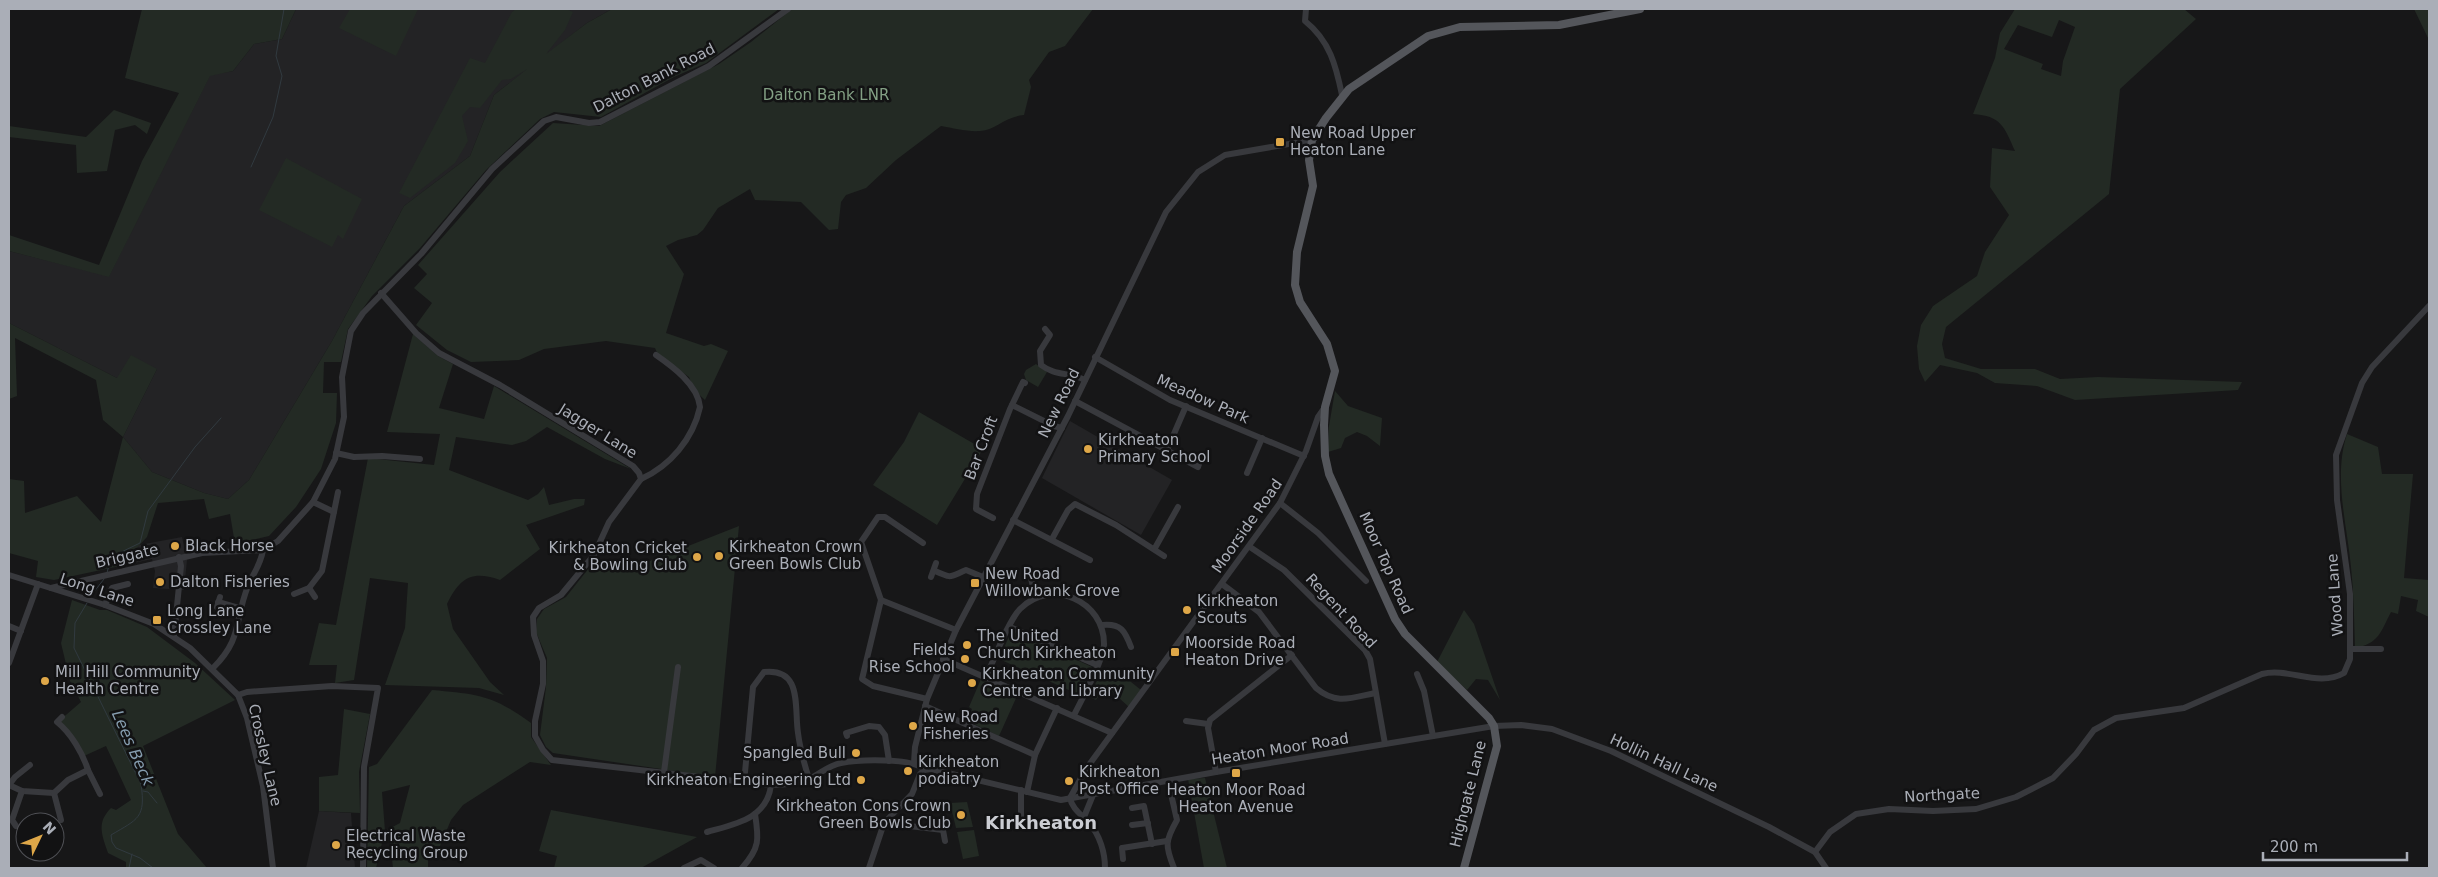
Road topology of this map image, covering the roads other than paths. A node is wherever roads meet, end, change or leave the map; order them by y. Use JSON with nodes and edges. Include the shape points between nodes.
{"nodes":[{"id":1,"x":788,"y":9,"type":"edge"},
{"id":2,"x":1306,"y":9,"type":"edge"},
{"id":3,"x":1640,"y":9,"type":"edge"},
{"id":4,"x":1342,"y":96,"type":"junction"},
{"id":5,"x":1312,"y":140,"type":"junction"},
{"id":6,"x":381,"y":293,"type":"junction"},
{"id":7,"x":2429,"y":306,"type":"edge"},
{"id":8,"x":1045,"y":329,"type":"dead end"},
{"id":9,"x":656,"y":355,"type":"dead end"},
{"id":10,"x":1095,"y":358,"type":"junction"},
{"id":11,"x":1085,"y":380,"type":"junction"},
{"id":12,"x":1025,"y":383,"type":"dead end"},
{"id":13,"x":1075,"y":401,"type":"junction"},
{"id":14,"x":1012,"y":404,"type":"junction"},
{"id":15,"x":1186,"y":406,"type":"junction"},
{"id":16,"x":1325,"y":407,"type":"junction"},
{"id":17,"x":1062,"y":428,"type":"junction"},
{"id":18,"x":1262,"y":438,"type":"junction"},
{"id":19,"x":1167,"y":450,"type":"junction"},
{"id":20,"x":336,"y":453,"type":"junction"},
{"id":21,"x":1304,"y":456,"type":"junction"},
{"id":22,"x":1201,"y":458,"type":"dead end"},
{"id":23,"x":420,"y":459,"type":"dead end"},
{"id":24,"x":1247,"y":473,"type":"dead end"},
{"id":25,"x":640,"y":479,"type":"junction"},
{"id":26,"x":338,"y":492,"type":"dead end"},
{"id":27,"x":314,"y":502,"type":"junction"},
{"id":28,"x":1280,"y":503,"type":"junction"},
{"id":29,"x":1178,"y":507,"type":"dead end"},
{"id":30,"x":334,"y":512,"type":"junction"},
{"id":31,"x":993,"y":518,"type":"dead end"},
{"id":32,"x":1014,"y":520,"type":"junction"},
{"id":33,"x":1052,"y":539,"type":"junction"},
{"id":34,"x":918,"y":542,"type":"dead end"},
{"id":35,"x":1250,"y":547,"type":"junction"},
{"id":36,"x":1155,"y":548,"type":"junction"},
{"id":37,"x":262,"y":550,"type":"junction"},
{"id":38,"x":1164,"y":556,"type":"dead end"},
{"id":39,"x":179,"y":557,"type":"junction"},
{"id":40,"x":1090,"y":560,"type":"dead end"},
{"id":41,"x":936,"y":563,"type":"dead end"},
{"id":42,"x":9,"y":575,"type":"edge"},
{"id":43,"x":983,"y":578,"type":"junction"},
{"id":44,"x":1031,"y":578,"type":"dead end"},
{"id":45,"x":80,"y":580,"type":"junction"},
{"id":46,"x":1366,"y":581,"type":"dead end"},
{"id":47,"x":38,"y":584,"type":"junction"},
{"id":48,"x":128,"y":584,"type":"dead end"},
{"id":49,"x":1222,"y":584,"type":"junction"},
{"id":50,"x":51,"y":588,"type":"junction"},
{"id":51,"x":308,"y":588,"type":"junction"},
{"id":52,"x":294,"y":594,"type":"dead end"},
{"id":53,"x":78,"y":597,"type":"junction"},
{"id":54,"x":315,"y":597,"type":"dead end"},
{"id":55,"x":1035,"y":598,"type":"junction"},
{"id":56,"x":881,"y":600,"type":"junction"},
{"id":57,"x":218,"y":602,"type":"dead end"},
{"id":58,"x":105,"y":605,"type":"junction"},
{"id":59,"x":242,"y":609,"type":"junction"},
{"id":60,"x":1102,"y":625,"type":"junction"},
{"id":61,"x":9,"y":626,"type":"edge"},
{"id":62,"x":1010,"y":627,"type":"junction"},
{"id":63,"x":956,"y":630,"type":"junction"},
{"id":64,"x":21,"y":631,"type":"junction"},
{"id":65,"x":174,"y":636,"type":"junction"},
{"id":66,"x":1131,"y":647,"type":"dead end"},
{"id":67,"x":2350,"y":649,"type":"junction"},
{"id":68,"x":2381,"y":650,"type":"dead end"},
{"id":69,"x":1292,"y":655,"type":"junction"},
{"id":70,"x":944,"y":659,"type":"junction"},
{"id":71,"x":9,"y":663,"type":"edge"},
{"id":72,"x":1097,"y":666,"type":"junction"},
{"id":73,"x":678,"y":667,"type":"dead end"},
{"id":74,"x":213,"y":668,"type":"junction"},
{"id":75,"x":1416,"y":674,"type":"dead end"},
{"id":76,"x":986,"y":677,"type":"junction"},
{"id":77,"x":1375,"y":693,"type":"junction"},
{"id":78,"x":238,"y":695,"type":"junction"},
{"id":79,"x":926,"y":703,"type":"junction"},
{"id":80,"x":1057,"y":708,"type":"junction"},
{"id":81,"x":1074,"y":715,"type":"junction"},
{"id":82,"x":62,"y":717,"type":"dead end"},
{"id":83,"x":2116,"y":718,"type":"joint"},
{"id":84,"x":1186,"y":721,"type":"dead end"},
{"id":85,"x":1208,"y":724,"type":"junction"},
{"id":86,"x":1494,"y":726,"type":"junction"},
{"id":87,"x":1112,"y":734,"type":"junction"},
{"id":88,"x":847,"y":736,"type":"dead end"},
{"id":89,"x":1433,"y":736,"type":"junction"},
{"id":90,"x":1385,"y":744,"type":"junction"},
{"id":91,"x":1035,"y":755,"type":"junction"},
{"id":92,"x":888,"y":761,"type":"junction"},
{"id":93,"x":914,"y":763,"type":"junction"},
{"id":94,"x":30,"y":765,"type":"dead end"},
{"id":95,"x":88,"y":770,"type":"junction"},
{"id":96,"x":924,"y":770,"type":"junction"},
{"id":97,"x":664,"y":772,"type":"junction"},
{"id":98,"x":1216,"y":772,"type":"junction"},
{"id":99,"x":809,"y":779,"type":"junction"},
{"id":100,"x":1168,"y":781,"type":"junction"},
{"id":101,"x":744,"y":783,"type":"junction"},
{"id":102,"x":9,"y":785,"type":"edge"},
{"id":103,"x":771,"y":786,"type":"junction"},
{"id":104,"x":22,"y":791,"type":"junction"},
{"id":105,"x":1024,"y":791,"type":"junction"},
{"id":106,"x":54,"y":794,"type":"junction"},
{"id":107,"x":100,"y":794,"type":"dead end"},
{"id":108,"x":1093,"y":795,"type":"junction"},
{"id":109,"x":1070,"y":798,"type":"junction"},
{"id":110,"x":1132,"y":808,"type":"dead end"},
{"id":111,"x":59,"y":812,"type":"edge"},
{"id":112,"x":755,"y":814,"type":"junction"},
{"id":113,"x":1084,"y":817,"type":"junction"},
{"id":114,"x":1021,"y":822,"type":"dead end"},
{"id":115,"x":884,"y":823,"type":"junction"},
{"id":116,"x":1148,"y":823,"type":"junction"},
{"id":117,"x":15,"y":824,"type":"edge"},
{"id":118,"x":1132,"y":825,"type":"dead end"},
{"id":119,"x":708,"y":832,"type":"dead end"},
{"id":120,"x":945,"y":841,"type":"dead end"},
{"id":121,"x":1167,"y":841,"type":"junction"},
{"id":122,"x":1152,"y":844,"type":"junction"},
{"id":123,"x":1815,"y":852,"type":"junction"},
{"id":124,"x":1123,"y":859,"type":"dead end"},
{"id":125,"x":273,"y":868,"type":"edge"},
{"id":126,"x":363,"y":868,"type":"edge"},
{"id":127,"x":684,"y":868,"type":"edge"},
{"id":128,"x":714,"y":868,"type":"edge"},
{"id":129,"x":742,"y":868,"type":"edge"},
{"id":130,"x":869,"y":868,"type":"edge"},
{"id":131,"x":1105,"y":868,"type":"edge"},
{"id":132,"x":1174,"y":868,"type":"edge"},
{"id":133,"x":1464,"y":868,"type":"edge"},
{"id":134,"x":1826,"y":868,"type":"edge"}],
"edges":[{"from":1,"to":6,"type":"street","name":"Dalton Bank Road","via":[[709,66],[600,122],[556,117],[544,121],[492,169],[422,254]]},
{"from":2,"to":4,"type":"street","via":[[1306,21],[1326,43],[1332,55]]},
{"from":3,"to":4,"type":"main road","via":[[1559,25],[1460,27],[1428,36],[1367,75]]},
{"from":4,"to":5,"type":"main road"},
{"from":5,"to":10,"type":"street","name":"New Road","via":[[1225,155],[1198,172],[1166,212]]},
{"from":5,"to":16,"type":"main road","name":"Moor Top Road","via":[[1309,160],[1313,186],[1298,252],[1295,285],[1300,302],[1327,344],[1335,371]]},
{"from":6,"to":20,"type":"street","name":"Dalton Bank Road","via":[[351,331],[342,377],[344,417]]},
{"from":6,"to":25,"type":"street","name":"Jagger Lane","via":[[416,333],[439,353],[500,385],[633,466]]},
{"from":7,"to":67,"type":"street","name":"Wood Lane","via":[[2362,383],[2336,454],[2337,500],[2350,594]]},
{"from":8,"to":11,"type":"street","via":[[1052,334],[1040,352],[1042,364],[1056,373],[1071,374]]},
{"from":9,"to":25,"type":"street","via":[[678,371],[700,407],[675,456]]},
{"from":10,"to":11,"type":"street","name":"New Road"},
{"from":10,"to":15,"type":"street","name":"Meadow Park"},
{"from":11,"to":13,"type":"street","name":"New Road"},
{"from":12,"to":14,"type":"street","name":"Bar Croft"},
{"from":13,"to":17,"type":"street","name":"New Road"},
{"from":13,"to":19,"type":"street"},
{"from":14,"to":17,"type":"street"},
{"from":14,"to":31,"type":"street","name":"Bar Croft","via":[[977,494],[976,509]]},
{"from":15,"to":18,"type":"street","name":"Meadow Park"},
{"from":15,"to":19,"type":"street"},
{"from":16,"to":21,"type":"street","name":"Moorside Road"},
{"from":16,"to":86,"type":"main road","name":"Moor Top Road","via":[[1325,456],[1329,474],[1394,619]]},
{"from":17,"to":32,"type":"street","name":"New Road"},
{"from":18,"to":21,"type":"street","name":"Meadow Park"},
{"from":18,"to":24,"type":"street"},
{"from":19,"to":22,"type":"street","via":[[1198,467]]},
{"from":20,"to":23,"type":"street","via":[[354,457]]},
{"from":20,"to":27,"type":"street","name":"Dalton Bank Road"},
{"from":21,"to":28,"type":"street","name":"Moorside Road"},
{"from":25,"to":97,"type":"street","name":"Jagger Lane","via":[[609,522],[594,555],[561,596],[539,608],[533,617],[534,635],[543,661],[535,736],[552,760]]},
{"from":26,"to":30,"type":"street"},
{"from":27,"to":30,"type":"street"},
{"from":27,"to":37,"type":"street","name":"Dalton Bank Road","via":[[291,528]]},
{"from":28,"to":35,"type":"street","name":"Moorside Road"},
{"from":28,"to":46,"type":"street","via":[[1318,532]]},
{"from":29,"to":36,"type":"street"},
{"from":30,"to":51,"type":"street","via":[[322,572]]},
{"from":32,"to":33,"type":"street"},
{"from":32,"to":43,"type":"street","name":"New Road"},
{"from":33,"to":36,"type":"street","via":[[1068,510],[1075,504]]},
{"from":33,"to":40,"type":"street"},
{"from":34,"to":56,"type":"street","via":[[885,517],[878,517],[865,534],[861,542]]},
{"from":35,"to":49,"type":"street","name":"Moorside Road"},
{"from":35,"to":77,"type":"street","name":"Regent Road","via":[[1284,570],[1365,650],[1370,659]]},
{"from":36,"to":38,"type":"street"},
{"from":37,"to":39,"type":"street","name":"Briggate"},
{"from":37,"to":59,"type":"street","via":[[262,560],[247,588]]},
{"from":39,"to":45,"type":"street","name":"Briggate"},
{"from":39,"to":65,"type":"street","via":[[181,566]]},
{"from":41,"to":43,"type":"street","via":[[933,574],[949,578],[966,570]]},
{"from":42,"to":47,"type":"street","name":"Long Lane"},
{"from":43,"to":63,"type":"street","name":"New Road"},
{"from":44,"to":55,"type":"street"},
{"from":45,"to":50,"type":"street","name":"Briggate"},
{"from":45,"to":53,"type":"street","name":"Briggate"},
{"from":47,"to":50,"type":"street","name":"Long Lane"},
{"from":47,"to":64,"type":"street"},
{"from":48,"to":58,"type":"street","via":[[112,588]]},
{"from":49,"to":69,"type":"street","via":[[1259,612]]},
{"from":49,"to":87,"type":"street","name":"Moorside Road"},
{"from":50,"to":53,"type":"street","name":"Long Lane"},
{"from":51,"to":52,"type":"street"},
{"from":51,"to":54,"type":"street"},
{"from":53,"to":58,"type":"street","name":"Long Lane"},
{"from":55,"to":60,"type":"street","via":[[1053,592],[1073,598],[1089,608]]},
{"from":55,"to":62,"type":"street","via":[[1018,610]]},
{"from":56,"to":63,"type":"street"},
{"from":56,"to":79,"type":"street","via":[[862,679],[873,686]]},
{"from":57,"to":59,"type":"street"},
{"from":58,"to":65,"type":"street","name":"Long Lane","via":[[154,624]]},
{"from":59,"to":74,"type":"street","via":[[233,643]]},
{"from":60,"to":66,"type":"street","via":[[1118,626],[1124,630]]},
{"from":60,"to":72,"type":"street","via":[[1104,646]]},
{"from":61,"to":64,"type":"street"},
{"from":62,"to":72,"type":"street"},
{"from":62,"to":76,"type":"street"},
{"from":63,"to":70,"type":"street","name":"New Road"},
{"from":64,"to":71,"type":"street"},
{"from":65,"to":74,"type":"street","name":"Crossley Lane"},
{"from":67,"to":68,"type":"street"},
{"from":67,"to":83,"type":"street","name":"Wood Lane","via":[[2348,667],[2336,678],[2319,679],[2275,670],[2184,708]]},
{"from":69,"to":77,"type":"street","via":[[1327,698],[1340,700]]},
{"from":69,"to":85,"type":"street"},
{"from":70,"to":76,"type":"street"},
{"from":70,"to":79,"type":"street","name":"New Road"},
{"from":72,"to":81,"type":"street"},
{"from":73,"to":97,"type":"street"},
{"from":74,"to":78,"type":"street","name":"Crossley Lane"},
{"from":75,"to":89,"type":"street","via":[[1424,691]]},
{"from":76,"to":80,"type":"street"},
{"from":77,"to":90,"type":"street","name":"Regent Road"},
{"from":78,"to":125,"type":"street","name":"Crossley Lane","via":[[247,718],[263,786]]},
{"from":78,"to":126,"type":"street","via":[[332,686],[378,688],[364,767]]},
{"from":79,"to":91,"type":"street"},
{"from":79,"to":93,"type":"street","name":"New Road"},
{"from":80,"to":81,"type":"street"},
{"from":80,"to":91,"type":"street"},
{"from":81,"to":87,"type":"street"},
{"from":82,"to":95,"type":"street","via":[[58,722],[85,760]]},
{"from":83,"to":123,"type":"street","name":"Northgate","via":[[2094,730],[2053,778],[2016,797],[1976,809],[1889,809],[1856,814],[1830,832]]},
{"from":84,"to":85,"type":"street"},
{"from":85,"to":98,"type":"street"},
{"from":86,"to":89,"type":"street","name":"Heaton Moor Road"},
{"from":86,"to":123,"type":"street","name":"Hollin Hall Lane","via":[[1552,729],[1611,751]]},
{"from":86,"to":133,"type":"main road","name":"Highgate Lane","via":[[1497,746]]},
{"from":87,"to":109,"type":"street","name":"Moorside Road","via":[[1086,769]]},
{"from":88,"to":92,"type":"street","via":[[846,732],[879,727],[886,734]]},
{"from":89,"to":90,"type":"street","name":"Heaton Moor Road"},
{"from":90,"to":98,"type":"street","name":"Heaton Moor Road"},
{"from":91,"to":105,"type":"street"},
{"from":92,"to":93,"type":"street"},
{"from":92,"to":99,"type":"street","via":[[841,763]]},
{"from":93,"to":96,"type":"street"},
{"from":94,"to":102,"type":"street"},
{"from":95,"to":106,"type":"street","via":[[68,780]]},
{"from":95,"to":107,"type":"street"},
{"from":96,"to":105,"type":"street","name":"Heaton Moor Road"},
{"from":96,"to":115,"type":"street","via":[[912,794]]},
{"from":97,"to":101,"type":"street"},
{"from":98,"to":100,"type":"street","name":"Heaton Moor Road"},
{"from":99,"to":101,"type":"street","via":[[800,746],[795,694],[786,676],[775,671],[764,672],[753,687]]},
{"from":99,"to":103,"type":"street"},
{"from":100,"to":108,"type":"street","name":"Heaton Moor Road"},
{"from":100,"to":121,"type":"street","via":[[1176,820]]},
{"from":101,"to":103,"type":"street"},
{"from":102,"to":104,"type":"street"},
{"from":103,"to":112,"type":"street","via":[[768,800]]},
{"from":104,"to":106,"type":"street"},
{"from":104,"to":117,"type":"street","via":[[12,820]]},
{"from":105,"to":109,"type":"street","name":"Heaton Moor Road","via":[[1061,800]]},
{"from":105,"to":114,"type":"street"},
{"from":106,"to":111,"type":"street"},
{"from":108,"to":109,"type":"street","name":"Heaton Moor Road"},
{"from":108,"to":113,"type":"street"},
{"from":109,"to":113,"type":"street","via":[[1071,805]]},
{"from":110,"to":116,"type":"street","via":[[1144,806]]},
{"from":112,"to":119,"type":"street"},
{"from":112,"to":129,"type":"street","via":[[758,834],[755,854]]},
{"from":113,"to":131,"type":"street","via":[[1100,842]]},
{"from":115,"to":120,"type":"street","via":[[943,830]]},
{"from":115,"to":130,"type":"street"},
{"from":116,"to":118,"type":"street"},
{"from":116,"to":122,"type":"street"},
{"from":121,"to":122,"type":"street"},
{"from":121,"to":132,"type":"street","via":[[1167,852]]},
{"from":122,"to":124,"type":"street","via":[[1122,848]]},
{"from":123,"to":134,"type":"street"},
{"from":127,"to":128,"type":"street","via":[[701,860]]}]}
